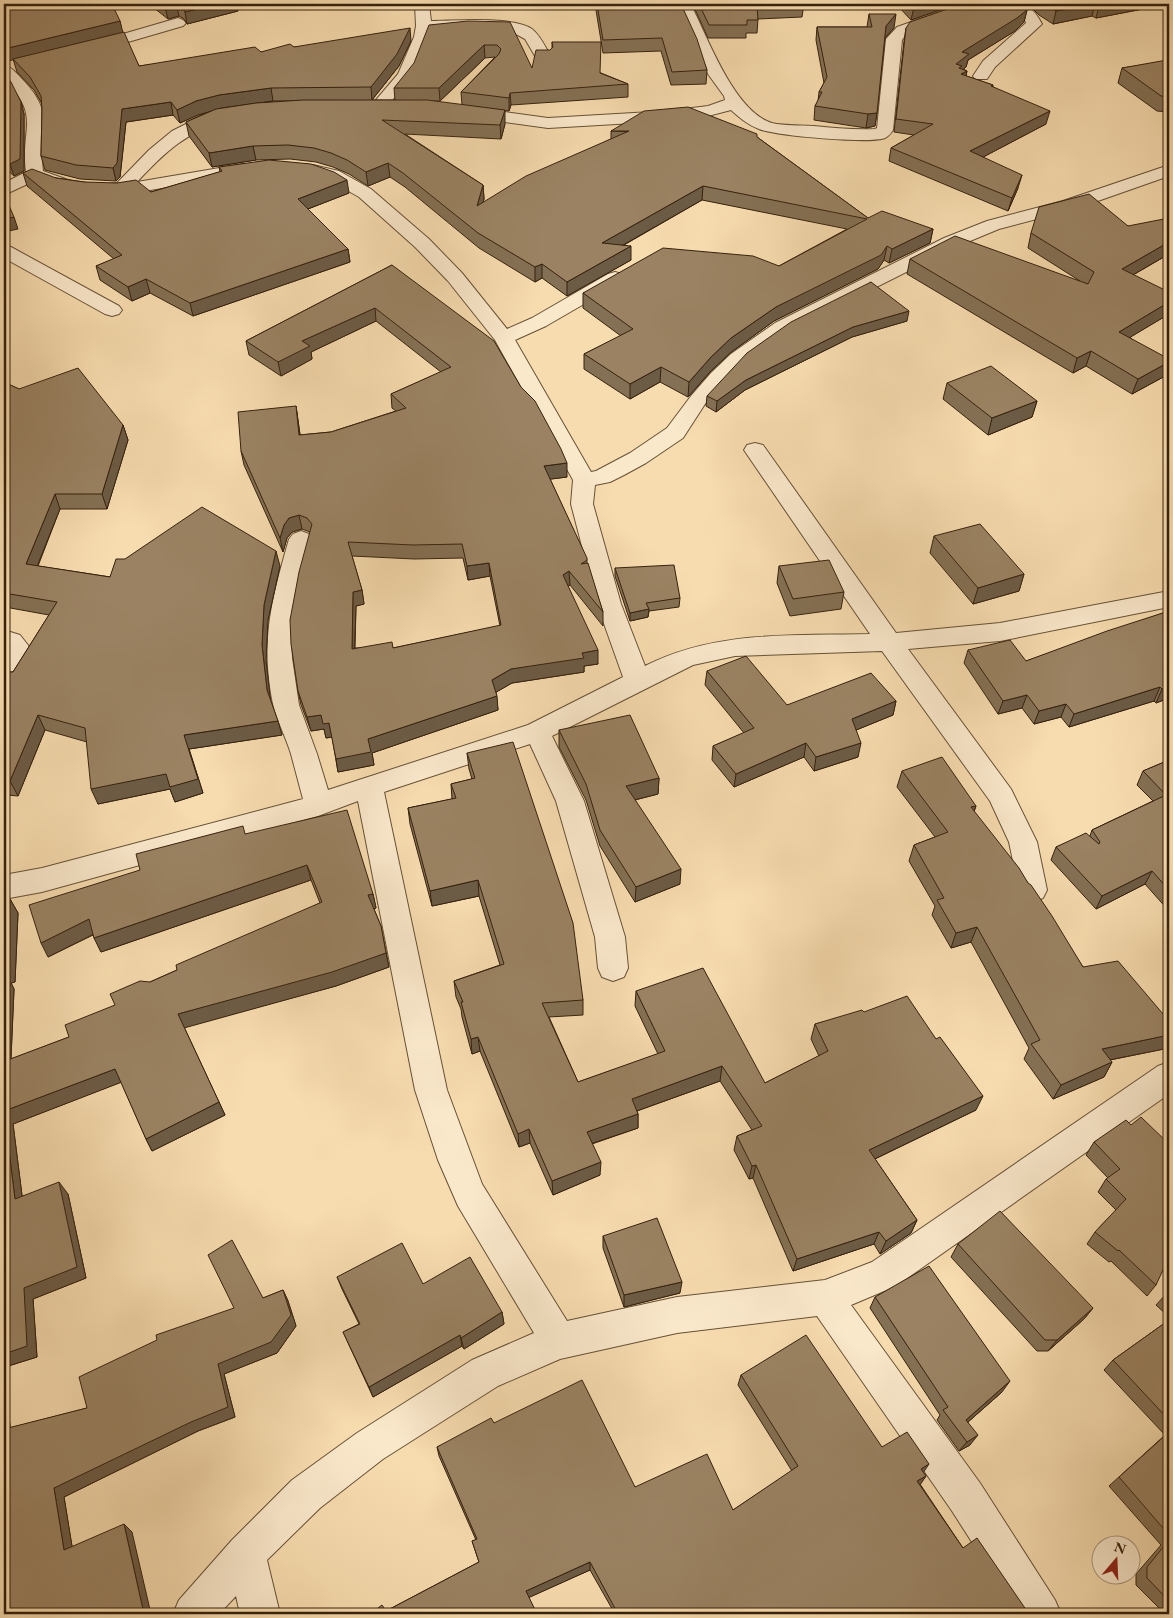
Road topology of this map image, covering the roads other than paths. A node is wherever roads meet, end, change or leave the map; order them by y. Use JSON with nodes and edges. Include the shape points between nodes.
{"nodes":[{"id":1,"x":422,"y":4,"type":"edge"},
{"id":2,"x":974,"y":4,"type":"edge"},
{"id":3,"x":1015,"y":4,"type":"edge"},
{"id":4,"x":686,"y":9,"type":"edge"},
{"id":5,"x":178,"y":23,"type":"dead end"},
{"id":6,"x":424,"y":26,"type":"junction"},
{"id":7,"x":77,"y":51,"type":"edge"},
{"id":8,"x":544,"y":58,"type":"edge"},
{"id":9,"x":22,"y":64,"type":"edge"},
{"id":10,"x":4,"y":69,"type":"edge"},
{"id":11,"x":981,"y":76,"type":"dead end"},
{"id":12,"x":733,"y":102,"type":"junction"},
{"id":13,"x":359,"y":107,"type":"edge"},
{"id":14,"x":378,"y":107,"type":"junction"},
{"id":15,"x":402,"y":107,"type":"edge"},
{"id":16,"x":454,"y":110,"type":"edge"},
{"id":17,"x":242,"y":113,"type":"edge"},
{"id":18,"x":258,"y":167,"type":"edge"},
{"id":19,"x":291,"y":167,"type":"edge"},
{"id":20,"x":1169,"y":170,"type":"edge"},
{"id":21,"x":35,"y":174,"type":"junction"},
{"id":22,"x":122,"y":189,"type":"junction"},
{"id":23,"x":4,"y":190,"type":"edge"},
{"id":24,"x":4,"y":251,"type":"edge"},
{"id":25,"x":632,"y":268,"type":"edge"},
{"id":26,"x":112,"y":310,"type":"dead end"},
{"id":27,"x":504,"y":338,"type":"junction"},
{"id":28,"x":754,"y":450,"type":"dead end"},
{"id":29,"x":584,"y":480,"type":"junction"},
{"id":30,"x":301,"y":538,"type":"dead end"},
{"id":31,"x":1167,"y":602,"type":"edge"},
{"id":32,"x":4,"y":639,"type":"edge"},
{"id":33,"x":889,"y":642,"type":"junction"},
{"id":34,"x":4,"y":678,"type":"edge"},
{"id":35,"x":638,"y":682,"type":"junction"},
{"id":36,"x":537,"y":732,"type":"junction"},
{"id":37,"x":369,"y":786,"type":"junction"},
{"id":38,"x":318,"y":805,"type":"junction"},
{"id":39,"x":4,"y":887,"type":"edge"},
{"id":40,"x":1032,"y":890,"type":"edge"},
{"id":41,"x":614,"y":968,"type":"dead end"},
{"id":42,"x":1169,"y":1076,"type":"edge"},
{"id":43,"x":825,"y":1298,"type":"junction"},
{"id":44,"x":559,"y":1341,"type":"junction"},
{"id":45,"x":246,"y":1554,"type":"junction"},
{"id":46,"x":194,"y":1614,"type":"edge"},
{"id":47,"x":260,"y":1614,"type":"edge"},
{"id":48,"x":1041,"y":1614,"type":"edge"}],
"edges":[{"from":1,"to":6,"type":"street"},
{"from":2,"to":12,"type":"street","via":[[898,34],[894,40],[885,130],[879,134],[772,128],[750,119]]},
{"from":3,"to":11,"type":"street","via":[[1030,16],[1034,24],[989,64]]},
{"from":4,"to":12,"type":"street","via":[[712,67]]},
{"from":5,"to":7,"type":"street"},
{"from":6,"to":8,"type":"street","via":[[518,28],[527,31]]},
{"from":6,"to":14,"type":"street","via":[[406,75]]},
{"from":9,"to":10,"type":"street"},
{"from":10,"to":21,"type":"street","via":[[26,91],[35,108]]},
{"from":12,"to":16,"type":"street","via":[[722,108],[684,114],[548,123]]},
{"from":13,"to":14,"type":"street"},
{"from":14,"to":15,"type":"street"},
{"from":17,"to":22,"type":"street","via":[[194,124],[172,137]]},
{"from":18,"to":22,"type":"street"},
{"from":19,"to":27,"type":"street","via":[[316,170],[365,193],[454,276]]},
{"from":20,"to":29,"type":"street","via":[[1069,205],[993,225],[950,242],[782,327],[738,358],[718,377],[675,433],[616,470],[602,477]]},
{"from":21,"to":22,"type":"street","via":[[66,186]]},
{"from":21,"to":23,"type":"street"},
{"from":24,"to":26,"type":"street"},
{"from":25,"to":27,"type":"street","via":[[539,322]]},
{"from":27,"to":29,"type":"street"},
{"from":28,"to":33,"type":"street"},
{"from":29,"to":35,"type":"street","via":[[582,504],[609,604]]},
{"from":30,"to":38,"type":"street","via":[[279,634],[279,658],[286,705]]},
{"from":31,"to":33,"type":"street","via":[[1000,632]]},
{"from":32,"to":34,"type":"street","via":[[19,649],[18,658]]},
{"from":33,"to":35,"type":"street","via":[[719,649],[688,657]]},
{"from":33,"to":40,"type":"street","via":[[1001,796],[1022,842]]},
{"from":35,"to":36,"type":"street"},
{"from":36,"to":37,"type":"street"},
{"from":36,"to":41,"type":"street","via":[[570,801],[610,937]]},
{"from":37,"to":38,"type":"street"},
{"from":37,"to":44,"type":"street","via":[[438,1115],[470,1195]]},
{"from":38,"to":39,"type":"street","via":[[42,880]]},
{"from":42,"to":43,"type":"street","via":[[884,1274]]},
{"from":43,"to":44,"type":"street","via":[[677,1315]]},
{"from":43,"to":48,"type":"street","via":[[966,1497]]},
{"from":44,"to":45,"type":"street","via":[[485,1373],[370,1446],[306,1494]]},
{"from":45,"to":46,"type":"street"},
{"from":45,"to":47,"type":"street"}]}
